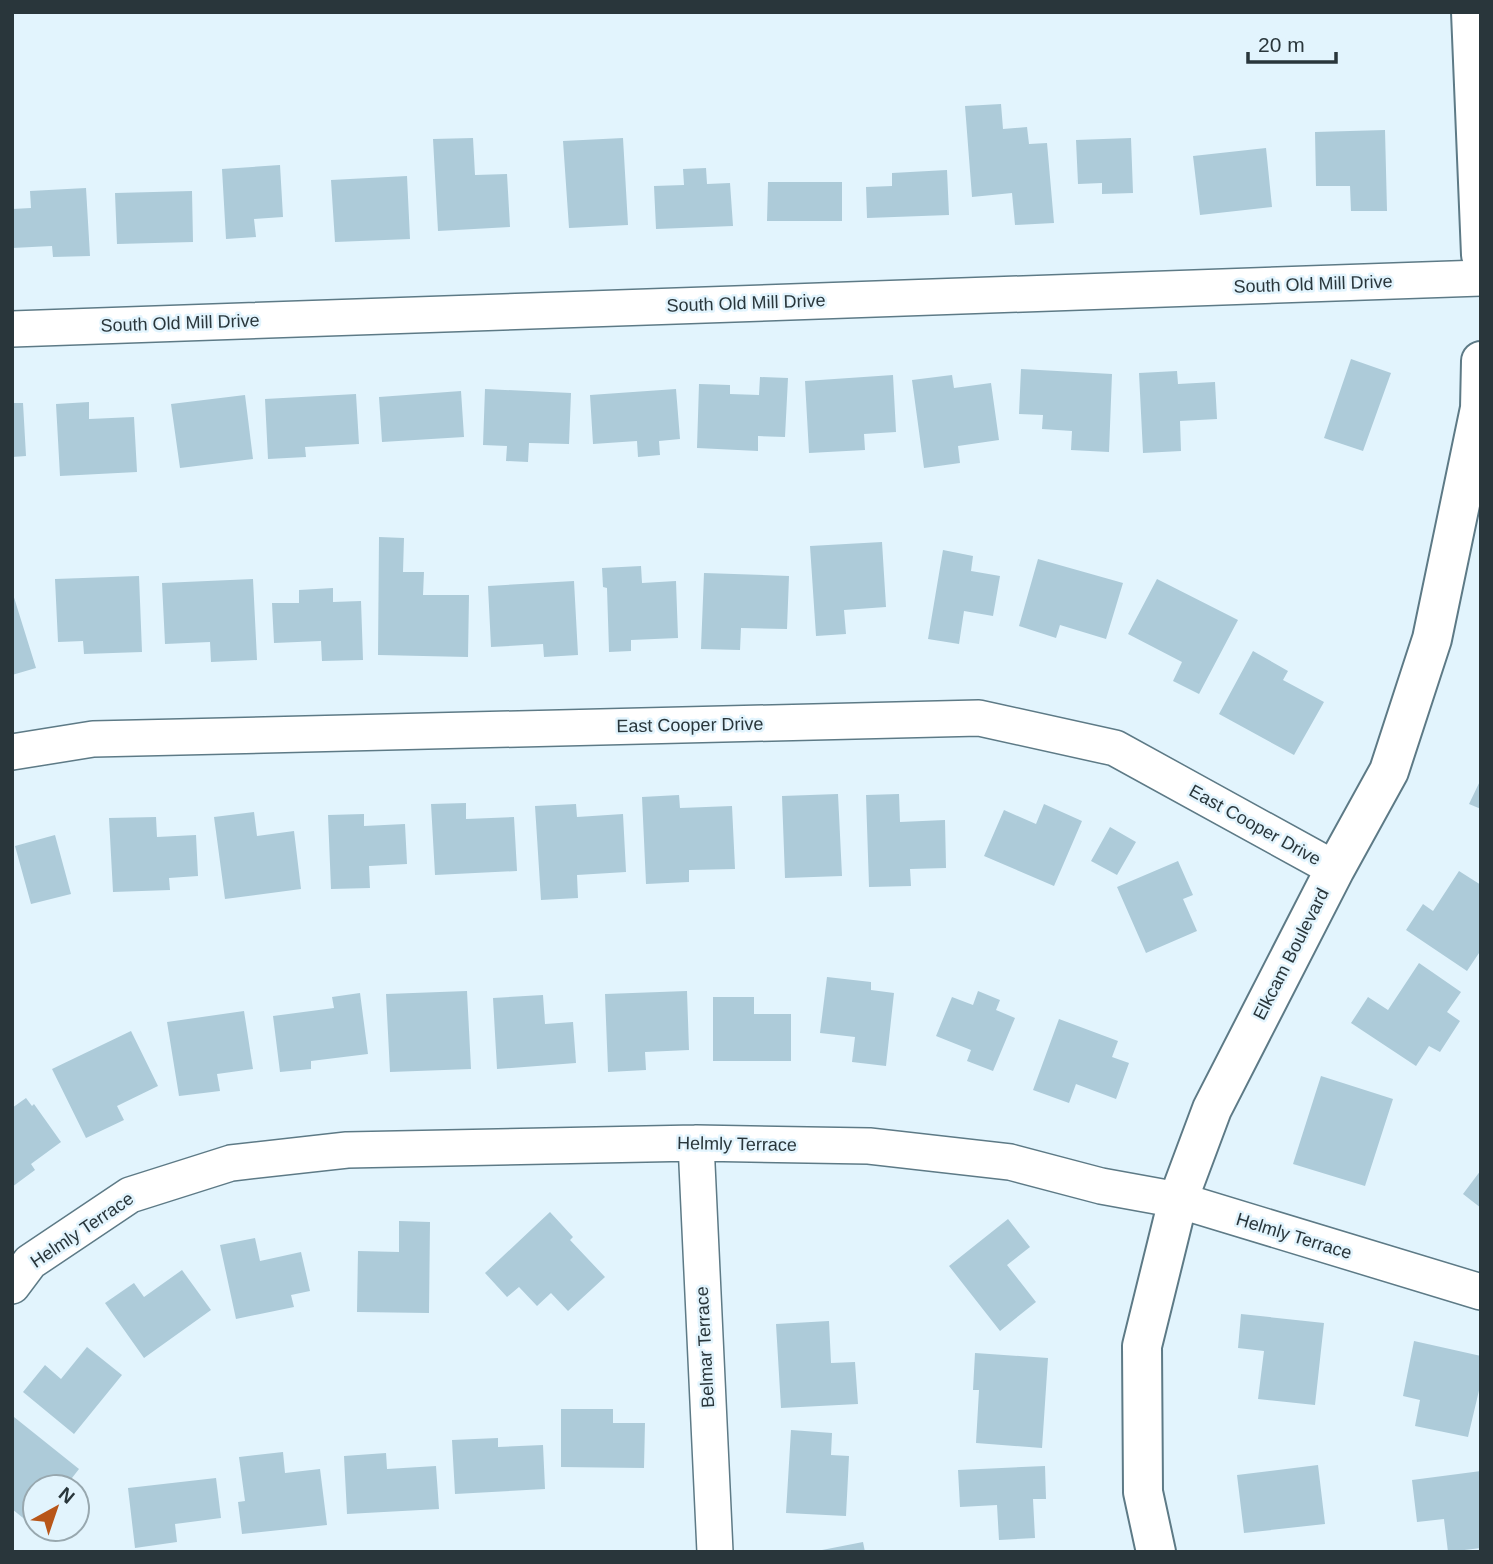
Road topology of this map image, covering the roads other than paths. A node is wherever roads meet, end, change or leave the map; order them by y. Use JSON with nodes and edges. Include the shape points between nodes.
{"nodes":[{"id":1,"x":1471,"y":12,"type":"edge"},
{"id":2,"x":1481,"y":255,"type":"edge"},
{"id":3,"x":1481,"y":278,"type":"edge"},
{"id":4,"x":12,"y":329,"type":"edge"},
{"id":5,"x":1481,"y":361,"type":"edge"},
{"id":6,"x":12,"y":752,"type":"edge"},
{"id":7,"x":1335,"y":869,"type":"junction"},
{"id":8,"x":696,"y":1143,"type":"junction"},
{"id":9,"x":1178,"y":1200,"type":"junction"},
{"id":10,"x":12,"y":1286,"type":"edge"},
{"id":11,"x":1481,"y":1292,"type":"edge"},
{"id":12,"x":715,"y":1552,"type":"edge"},
{"id":13,"x":1156,"y":1552,"type":"edge"}],
"edges":[{"from":1,"to":2,"type":"street"},
{"from":3,"to":4,"type":"street","name":"South Old Mill Drive"},
{"from":5,"to":7,"type":"street","name":"Elkcam Boulevard","via":[[1480,408],[1432,639],[1389,771]]},
{"from":6,"to":7,"type":"street","name":"East Cooper Drive","via":[[93,738],[979,718],[1115,748]]},
{"from":7,"to":9,"type":"street","name":"Elkcam Boulevard","via":[[1212,1109]]},
{"from":8,"to":9,"type":"street","name":"Helmly Terrace","via":[[869,1146],[997,1161]]},
{"from":8,"to":10,"type":"street","name":"Helmly Terrace","via":[[346,1150],[230,1163],[130,1195],[30,1262]]},
{"from":8,"to":12,"type":"street","name":"Belmar Terrace"},
{"from":9,"to":11,"type":"street","name":"Helmly Terrace"},
{"from":9,"to":13,"type":"street","name":"Elkcam Boulevard","via":[[1142,1346],[1143,1492]]}]}
